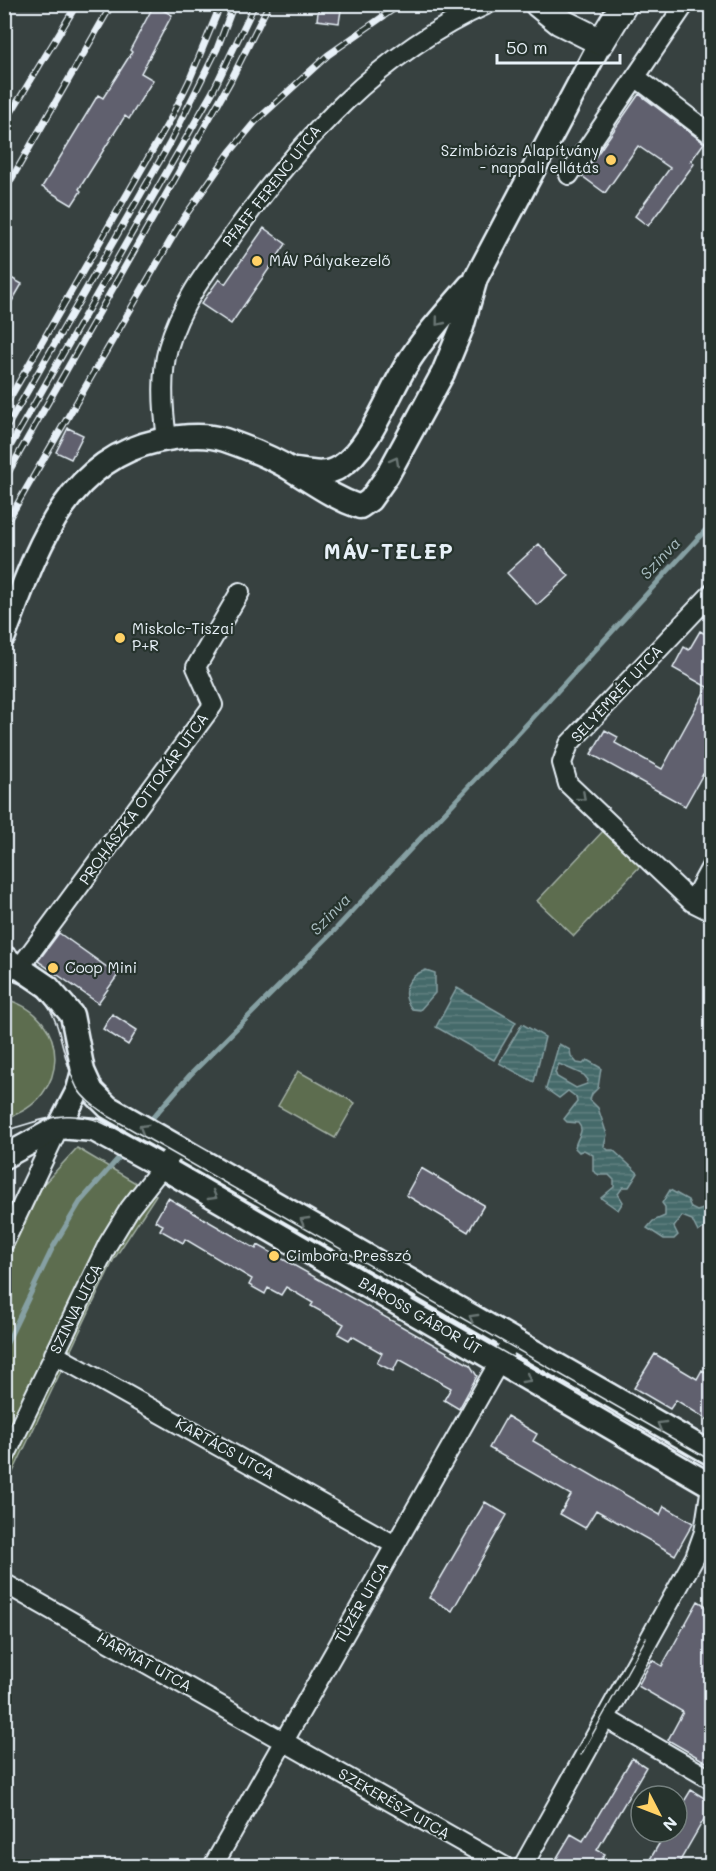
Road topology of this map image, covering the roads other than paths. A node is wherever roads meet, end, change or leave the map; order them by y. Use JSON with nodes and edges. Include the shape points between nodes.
{"nodes":[{"id":1,"x":488,"y":4,"type":"edge"},
{"id":2,"x":538,"y":4,"type":"edge"},
{"id":3,"x":624,"y":4,"type":"edge"},
{"id":4,"x":685,"y":4,"type":"edge"},
{"id":5,"x":601,"y":42,"type":"junction"},
{"id":6,"x":637,"y":78,"type":"junction"},
{"id":7,"x":711,"y":135,"type":"edge"},
{"id":8,"x":569,"y":175,"type":"dead end"},
{"id":9,"x":476,"y":278,"type":"junction"},
{"id":10,"x":167,"y":438,"type":"junction"},
{"id":11,"x":292,"y":469,"type":"junction"},
{"id":12,"x":240,"y":592,"type":"dead end"},
{"id":13,"x":711,"y":593,"type":"edge"},
{"id":14,"x":4,"y":636,"type":"edge"},
{"id":15,"x":711,"y":865,"type":"edge"},
{"id":16,"x":692,"y":902,"type":"junction"},
{"id":17,"x":711,"y":912,"type":"edge"},
{"id":18,"x":4,"y":941,"type":"edge"},
{"id":19,"x":12,"y":962,"type":"edge"},
{"id":20,"x":83,"y":1071,"type":"junction"},
{"id":21,"x":59,"y":1127,"type":"junction"},
{"id":22,"x":177,"y":1148,"type":"junction"},
{"id":23,"x":4,"y":1157,"type":"edge"},
{"id":24,"x":162,"y":1167,"type":"junction"},
{"id":25,"x":4,"y":1243,"type":"edge"},
{"id":26,"x":511,"y":1341,"type":"junction"},
{"id":27,"x":54,"y":1354,"type":"junction"},
{"id":28,"x":499,"y":1362,"type":"junction"},
{"id":29,"x":711,"y":1454,"type":"edge"},
{"id":30,"x":4,"y":1459,"type":"edge"},
{"id":31,"x":711,"y":1486,"type":"edge"},
{"id":32,"x":395,"y":1545,"type":"junction"},
{"id":33,"x":4,"y":1583,"type":"edge"},
{"id":34,"x":607,"y":1719,"type":"junction"},
{"id":35,"x":284,"y":1741,"type":"junction"},
{"id":36,"x":711,"y":1780,"type":"edge"},
{"id":37,"x":213,"y":1866,"type":"edge"},
{"id":38,"x":504,"y":1866,"type":"edge"},
{"id":39,"x":523,"y":1866,"type":"edge"}],
"edges":[{"from":1,"to":10,"type":"street","name":"PFAFF FERENC UTCA","via":[[421,40],[360,85],[324,119],[275,177],[181,310],[164,369]]},
{"from":2,"to":5,"type":"main road","via":[[559,21]]},
{"from":3,"to":5,"type":"main road"},
{"from":4,"to":6,"type":"street"},
{"from":5,"to":9,"type":"street"},
{"from":6,"to":7,"type":"street"},
{"from":6,"to":8,"type":"street"},
{"from":9,"to":11,"type":"street","one_way":true,"via":[[407,364],[361,448],[350,460],[338,469],[322,473]]},
{"from":11,"to":9,"type":"street","one_way":true,"via":[[335,497],[360,507],[370,500],[443,373]]},
{"from":10,"to":11,"type":"street","via":[[202,435],[223,440]]},
{"from":10,"to":14,"type":"street","via":[[120,454],[72,491],[38,549]]},
{"from":12,"to":19,"type":"street","name":"PROHÁSZKA OTTOKÁR UTCA","via":[[196,667],[213,705]]},
{"from":13,"to":16,"type":"street","name":"SELYEMRÉT UTCA","one_way":true,"via":[[569,744],[562,763],[568,784]]},
{"from":15,"to":16,"type":"street"},
{"from":16,"to":17,"type":"street","name":"SELYEMRÉT UTCA"},
{"from":18,"to":19,"type":"street"},
{"from":19,"to":20,"type":"street","via":[[48,987],[72,1015]]},
{"from":20,"to":21,"type":"street"},
{"from":22,"to":20,"type":"street","name":"BAROSS GÁBOR ÚT","one_way":true,"via":[[108,1107],[92,1091]]},
{"from":21,"to":23,"type":"street"},
{"from":21,"to":24,"type":"street","name":"BAROSS GÁBOR ÚT","via":[[94,1130]]},
{"from":21,"to":25,"type":"street"},
{"from":22,"to":24,"type":"street","name":"SZINVA UTCA"},
{"from":26,"to":22,"type":"street","name":"BAROSS GÁBOR ÚT","one_way":true},
{"from":24,"to":27,"type":"street","name":"SZINVA UTCA","via":[[108,1244]]},
{"from":24,"to":28,"type":"street","name":"BAROSS GÁBOR ÚT","one_way":true},
{"from":26,"to":28,"type":"street","name":"TÜZÉR UTCA"},
{"from":29,"to":26,"type":"street","name":"BAROSS GÁBOR ÚT","one_way":true},
{"from":27,"to":30,"type":"street","name":"SZINVA UTCA"},
{"from":27,"to":32,"type":"street","name":"KARTÁCS UTCA"},
{"from":28,"to":31,"type":"street","name":"BAROSS GÁBOR ÚT","one_way":true},
{"from":28,"to":32,"type":"street","name":"TÜZÉR UTCA"},
{"from":31,"to":34,"type":"street","via":[[704,1532],[695,1557]]},
{"from":32,"to":35,"type":"street","name":"TÜZÉR UTCA"},
{"from":33,"to":35,"type":"street","name":"HARMAT UTCA"},
{"from":34,"to":36,"type":"street"},
{"from":34,"to":39,"type":"street"},
{"from":35,"to":37,"type":"street","name":"TÜZÉR UTCA"},
{"from":35,"to":38,"type":"street","name":"SZEKERÉSZ UTCA"}]}
